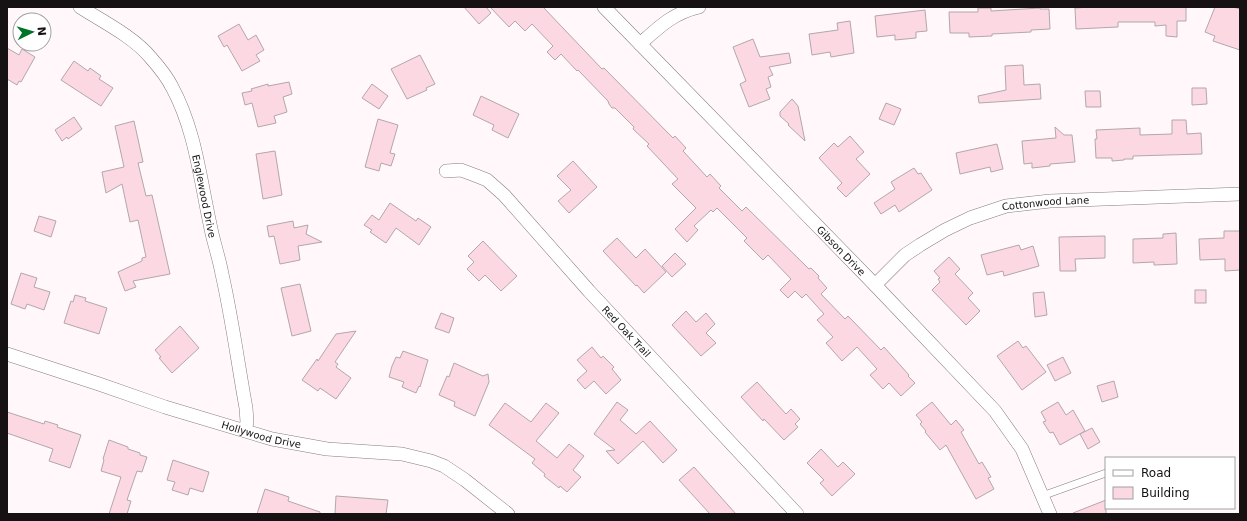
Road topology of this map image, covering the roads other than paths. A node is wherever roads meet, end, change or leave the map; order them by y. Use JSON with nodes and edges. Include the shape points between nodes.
{"nodes":[{"id":1,"x":80,"y":7,"type":"edge"},
{"id":2,"x":604,"y":7,"type":"edge"},
{"id":3,"x":699,"y":7,"type":"edge"},
{"id":4,"x":640,"y":44,"type":"junction"},
{"id":5,"x":446,"y":171,"type":"dead end"},
{"id":6,"x":1240,"y":194,"type":"edge"},
{"id":7,"x":875,"y":285,"type":"junction"},
{"id":8,"x":7,"y":354,"type":"edge"},
{"id":9,"x":245,"y":430,"type":"junction"},
{"id":10,"x":1105,"y":474,"type":"edge"},
{"id":11,"x":1042,"y":496,"type":"junction"},
{"id":12,"x":508,"y":514,"type":"edge"},
{"id":13,"x":797,"y":514,"type":"edge"},
{"id":14,"x":1050,"y":514,"type":"edge"}],
"edges":[{"from":1,"to":9,"type":"street","name":"Englewood Drive","via":[[126,36],[150,57],[172,86],[182,107],[198,163],[232,322],[246,408]]},
{"from":2,"to":4,"type":"street","name":"Gibson Drive"},
{"from":3,"to":4,"type":"street","via":[[677,14]]},
{"from":4,"to":7,"type":"street","name":"Gibson Drive"},
{"from":5,"to":13,"type":"street","name":"Red Oak Trail","via":[[461,170],[487,180],[504,195],[589,291]]},
{"from":6,"to":7,"type":"street","name":"Cottonwood Lane","via":[[1050,201],[1006,206],[970,218],[920,245],[905,255]]},
{"from":7,"to":11,"type":"street","name":"Gibson Drive","via":[[995,411],[1022,449]]},
{"from":8,"to":9,"type":"street","name":"Hollywood Drive","via":[[165,407]]},
{"from":9,"to":12,"type":"street","name":"Hollywood Drive","via":[[292,444],[402,454],[431,461],[465,480]]},
{"from":10,"to":11,"type":"lane"},
{"from":11,"to":14,"type":"street","name":"Gibson Drive"}]}
